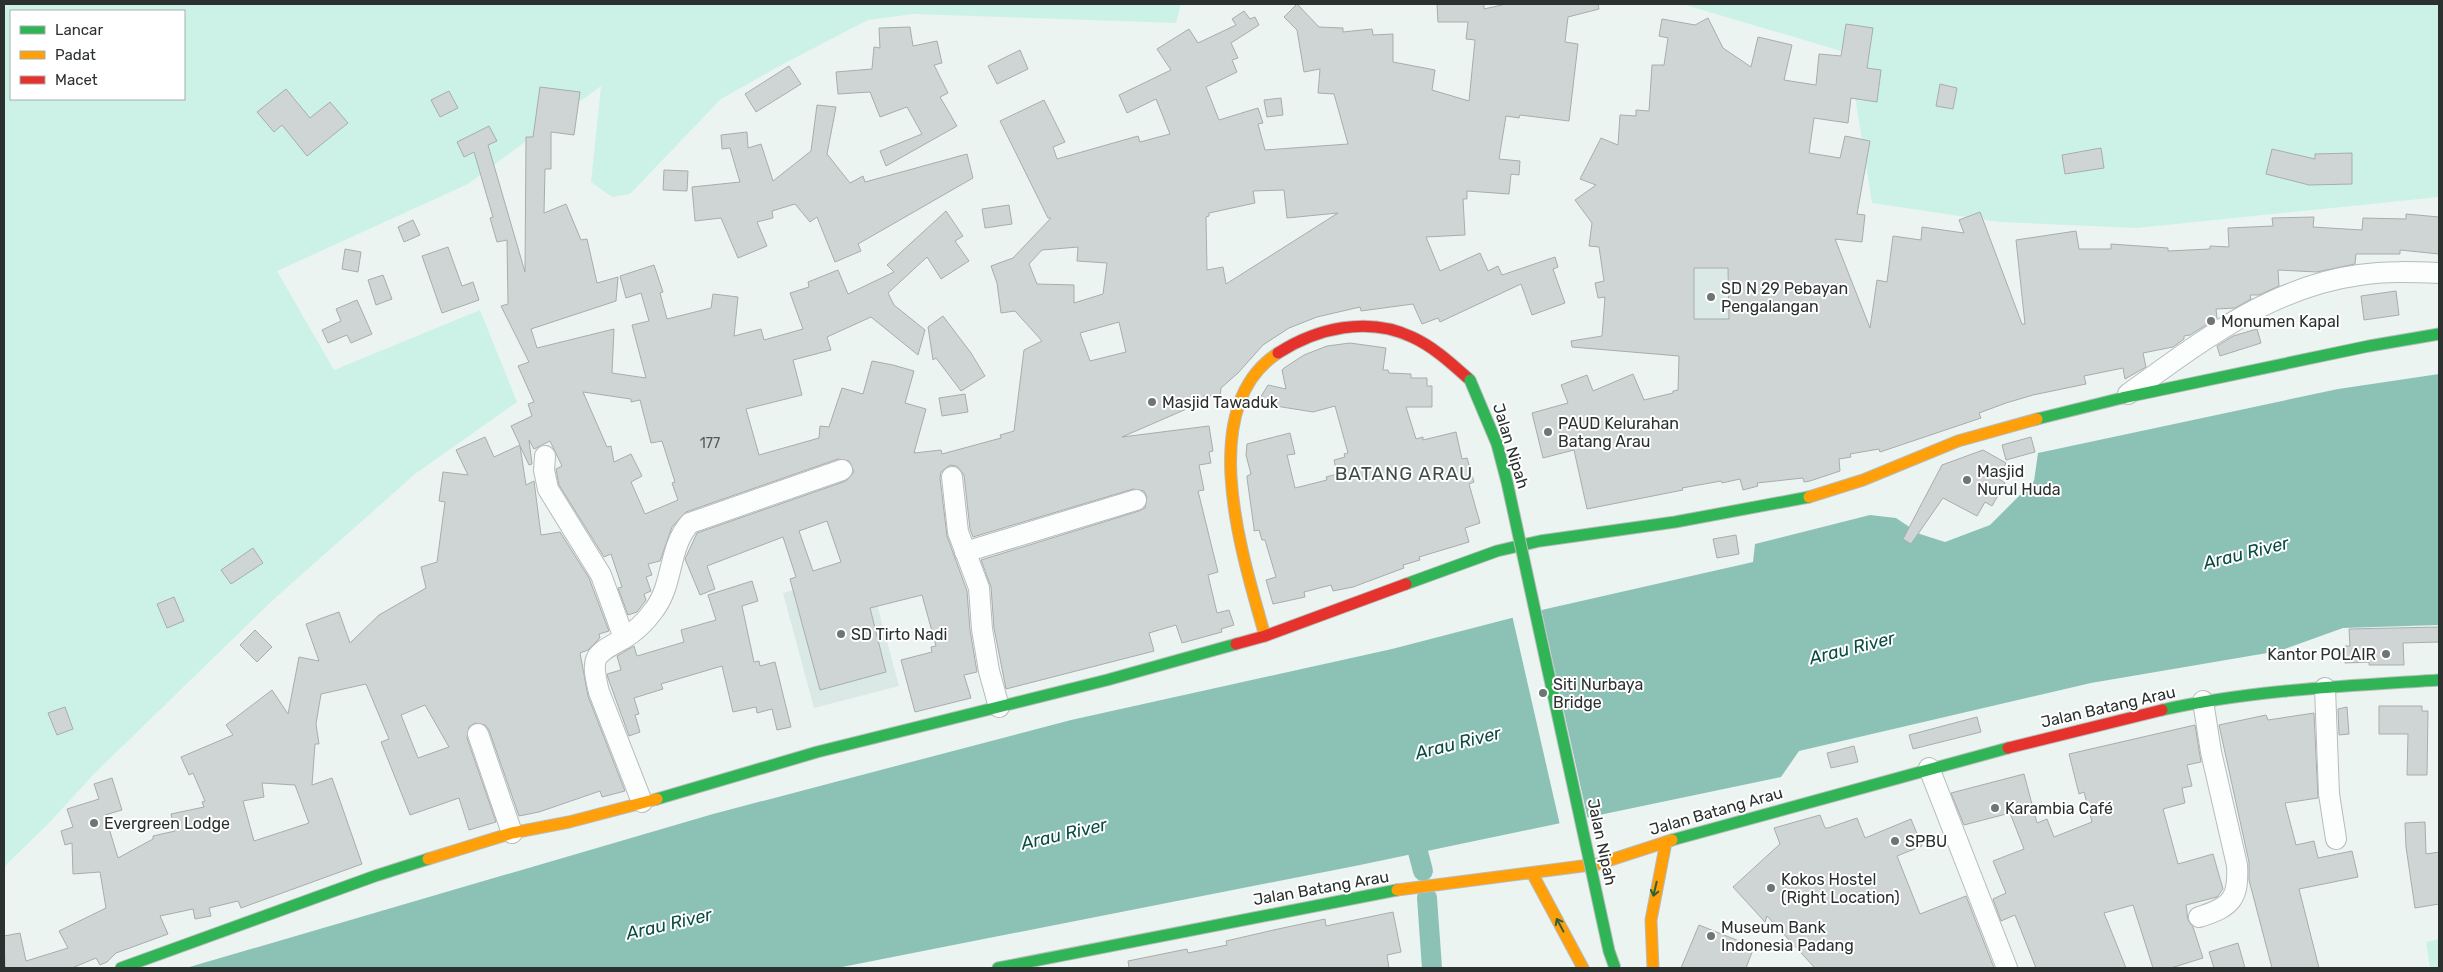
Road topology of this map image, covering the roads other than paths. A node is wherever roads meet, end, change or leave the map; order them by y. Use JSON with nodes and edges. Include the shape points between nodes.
{"nodes":[{"id":1,"x":2439,"y":273,"type":"edge"},
{"id":2,"x":2439,"y":334,"type":"edge"},
{"id":3,"x":2122,"y":398,"type":"junction"},
{"id":4,"x":545,"y":456,"type":"dead end"},
{"id":5,"x":842,"y":470,"type":"dead end"},
{"id":6,"x":952,"y":477,"type":"dead end"},
{"id":7,"x":1136,"y":500,"type":"dead end"},
{"id":8,"x":965,"y":552,"type":"junction"},
{"id":9,"x":1265,"y":636,"type":"junction"},
{"id":10,"x":624,"y":638,"type":"junction"},
{"id":11,"x":2439,"y":680,"type":"edge"},
{"id":12,"x":2325,"y":688,"type":"junction"},
{"id":13,"x":2203,"y":701,"type":"junction"},
{"id":14,"x":999,"y":707,"type":"junction"},
{"id":15,"x":478,"y":734,"type":"dead end"},
{"id":16,"x":1929,"y":768,"type":"junction"},
{"id":17,"x":642,"y":802,"type":"junction"},
{"id":18,"x":512,"y":832,"type":"junction"},
{"id":19,"x":2336,"y":838,"type":"dead end"},
{"id":20,"x":1666,"y":842,"type":"junction"},
{"id":21,"x":1532,"y":873,"type":"junction"},
{"id":22,"x":2200,"y":917,"type":"dead end"},
{"id":23,"x":121,"y":968,"type":"edge"},
{"id":24,"x":998,"y":968,"type":"edge"},
{"id":25,"x":1583,"y":968,"type":"edge"},
{"id":26,"x":1615,"y":968,"type":"edge"},
{"id":27,"x":1653,"y":968,"type":"edge"},
{"id":28,"x":2007,"y":968,"type":"edge"}],
"edges":[{"from":1,"to":3,"type":"street","via":[[2359,275],[2281,296],[2198,344]]},
{"from":2,"to":3,"type":"street"},
{"from":3,"to":9,"type":"street","via":[[1958,441],[1863,480],[1814,496],[1675,522],[1540,541],[1497,551]]},
{"from":4,"to":10,"type":"street","via":[[548,489],[601,576]]},
{"from":5,"to":10,"type":"street","via":[[690,523],[679,536],[661,600],[643,623]]},
{"from":6,"to":8,"type":"street","via":[[958,532]]},
{"from":7,"to":8,"type":"street"},
{"from":8,"to":14,"type":"street","via":[[979,588],[989,671]]},
{"from":9,"to":14,"type":"street"},
{"from":9,"to":26,"type":"street","name":"Jalan Nipah","bridge":true,"via":[[1240,537],[1231,479],[1232,428],[1239,404],[1257,370],[1287,345],[1329,330],[1370,326],[1407,334],[1470,380],[1497,444]]},
{"from":10,"to":17,"type":"street","via":[[598,654],[594,675]]},
{"from":11,"to":12,"type":"street","name":"Jalan Batang Arau"},
{"from":12,"to":13,"type":"street","name":"Jalan Batang Arau"},
{"from":12,"to":19,"type":"street","via":[[2329,794]]},
{"from":13,"to":16,"type":"street","name":"Jalan Batang Arau"},
{"from":13,"to":22,"type":"street","via":[[2238,880],[2236,895]]},
{"from":14,"to":17,"type":"street","via":[[817,752]]},
{"from":15,"to":18,"type":"street"},
{"from":16,"to":20,"type":"street","name":"Jalan Batang Arau"},
{"from":16,"to":28,"type":"street"},
{"from":17,"to":18,"type":"street","via":[[569,822]]},
{"from":18,"to":23,"type":"street","via":[[376,876]]},
{"from":20,"to":21,"type":"street","name":"Jalan Batang Arau","via":[[1598,864]]},
{"from":20,"to":27,"type":"street","one_way":true,"via":[[1653,896]]},
{"from":21,"to":24,"type":"street","name":"Jalan Batang Arau","via":[[1378,893]]},
{"from":25,"to":21,"type":"street","one_way":true}]}
